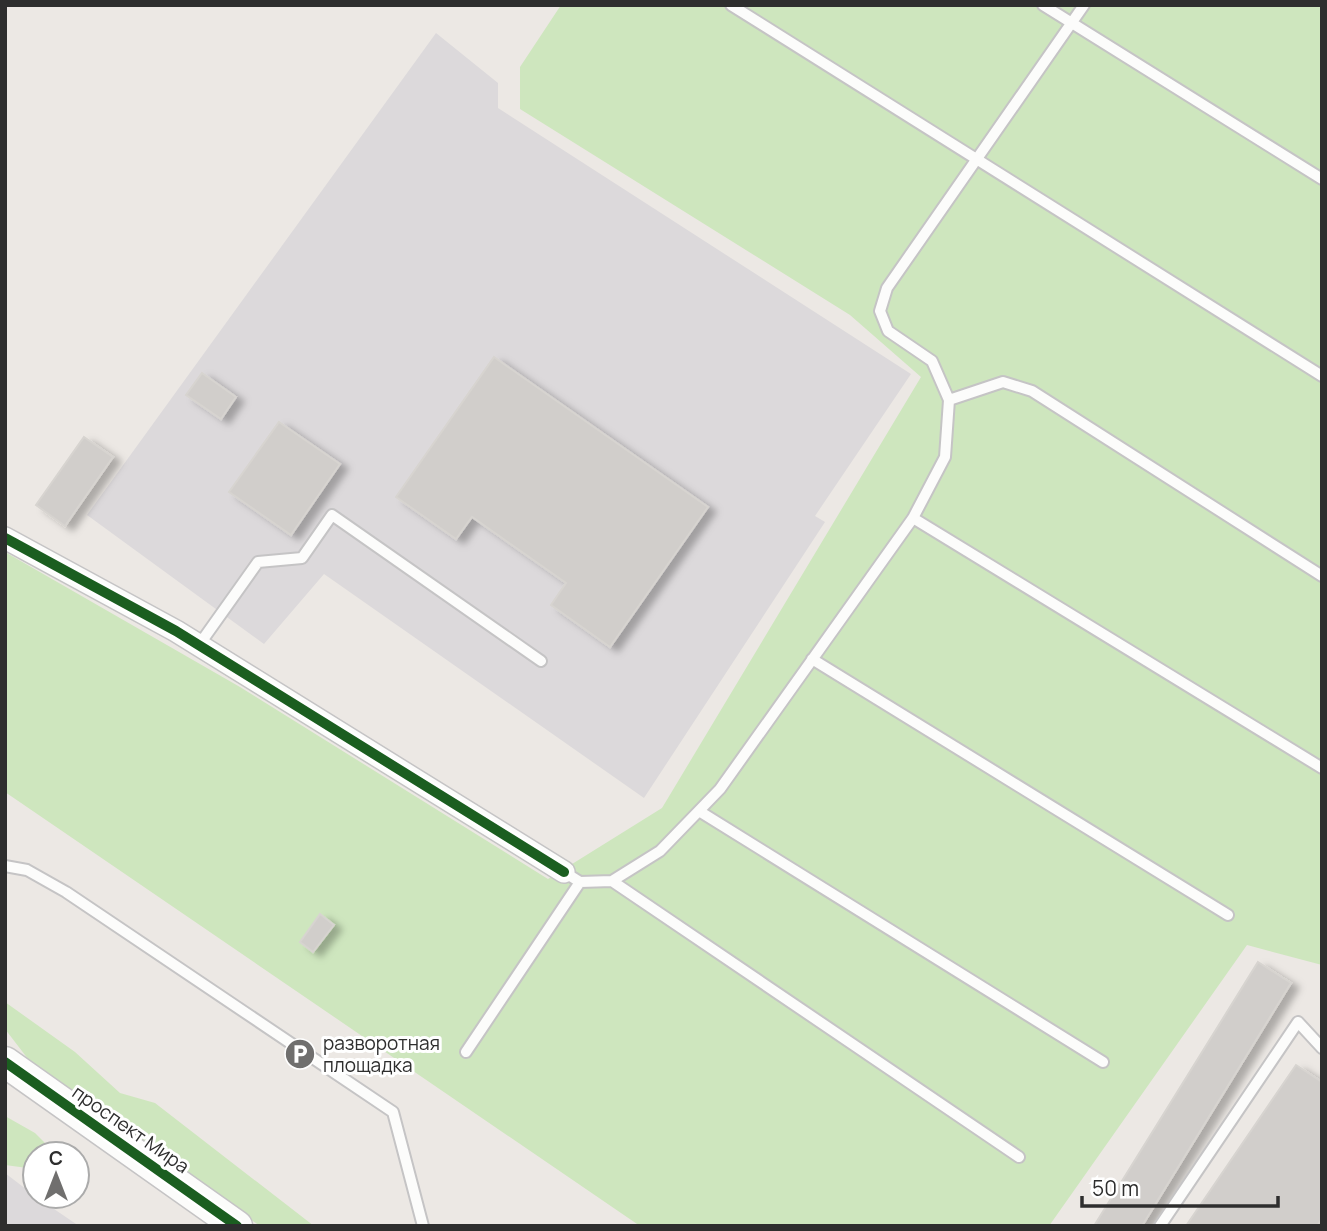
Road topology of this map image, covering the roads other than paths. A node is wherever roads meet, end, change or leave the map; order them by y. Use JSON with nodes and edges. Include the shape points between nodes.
{"nodes":[{"id":1,"x":732,"y":5,"type":"edge"},
{"id":2,"x":1044,"y":5,"type":"edge"},
{"id":3,"x":1084,"y":5,"type":"edge"},
{"id":4,"x":1072,"y":23,"type":"junction"},
{"id":5,"x":977,"y":159,"type":"junction"},
{"id":6,"x":1322,"y":179,"type":"edge"},
{"id":7,"x":1322,"y":376,"type":"edge"},
{"id":8,"x":949,"y":400,"type":"junction"},
{"id":9,"x":913,"y":518,"type":"junction"},
{"id":10,"x":5,"y":538,"type":"edge"},
{"id":11,"x":1322,"y":576,"type":"edge"},
{"id":12,"x":199,"y":645,"type":"junction"},
{"id":13,"x":812,"y":659,"type":"junction"},
{"id":14,"x":541,"y":661,"type":"dead end"},
{"id":15,"x":1322,"y":768,"type":"edge"},
{"id":16,"x":699,"y":811,"type":"junction"},
{"id":17,"x":5,"y":866,"type":"edge"},
{"id":18,"x":572,"y":877,"type":"junction"},
{"id":19,"x":612,"y":881,"type":"junction"},
{"id":20,"x":1228,"y":915,"type":"dead end"},
{"id":21,"x":1322,"y":1048,"type":"edge"},
{"id":22,"x":466,"y":1052,"type":"dead end"},
{"id":23,"x":5,"y":1062,"type":"edge"},
{"id":24,"x":1103,"y":1062,"type":"dead end"},
{"id":25,"x":1019,"y":1157,"type":"dead end"},
{"id":26,"x":237,"y":1226,"type":"edge"},
{"id":27,"x":424,"y":1226,"type":"edge"},
{"id":28,"x":1160,"y":1226,"type":"edge"}],
"edges":[{"from":1,"to":5,"type":"lane"},
{"from":2,"to":4,"type":"lane"},
{"from":3,"to":4,"type":"lane"},
{"from":4,"to":5,"type":"lane"},
{"from":4,"to":6,"type":"lane"},
{"from":5,"to":7,"type":"lane"},
{"from":5,"to":8,"type":"lane","via":[[887,288],[880,311],[888,331],[932,361]]},
{"from":8,"to":9,"type":"lane","via":[[945,457]]},
{"from":8,"to":11,"type":"lane","via":[[1003,382],[1032,391]]},
{"from":9,"to":13,"type":"lane"},
{"from":9,"to":15,"type":"lane"},
{"from":10,"to":12,"type":"street"},
{"from":12,"to":14,"type":"lane","via":[[258,562],[302,558],[332,515]]},
{"from":12,"to":18,"type":"street"},
{"from":13,"to":16,"type":"lane","via":[[720,789]]},
{"from":13,"to":20,"type":"lane"},
{"from":16,"to":19,"type":"lane","via":[[660,851]]},
{"from":16,"to":24,"type":"lane"},
{"from":17,"to":27,"type":"lane","via":[[27,870],[66,892],[393,1112]]},
{"from":18,"to":19,"type":"lane"},
{"from":18,"to":22,"type":"lane"},
{"from":19,"to":25,"type":"lane"},
{"from":21,"to":28,"type":"lane","via":[[1298,1022]]},
{"from":23,"to":26,"type":"street","name":"проспект Мира"}]}
